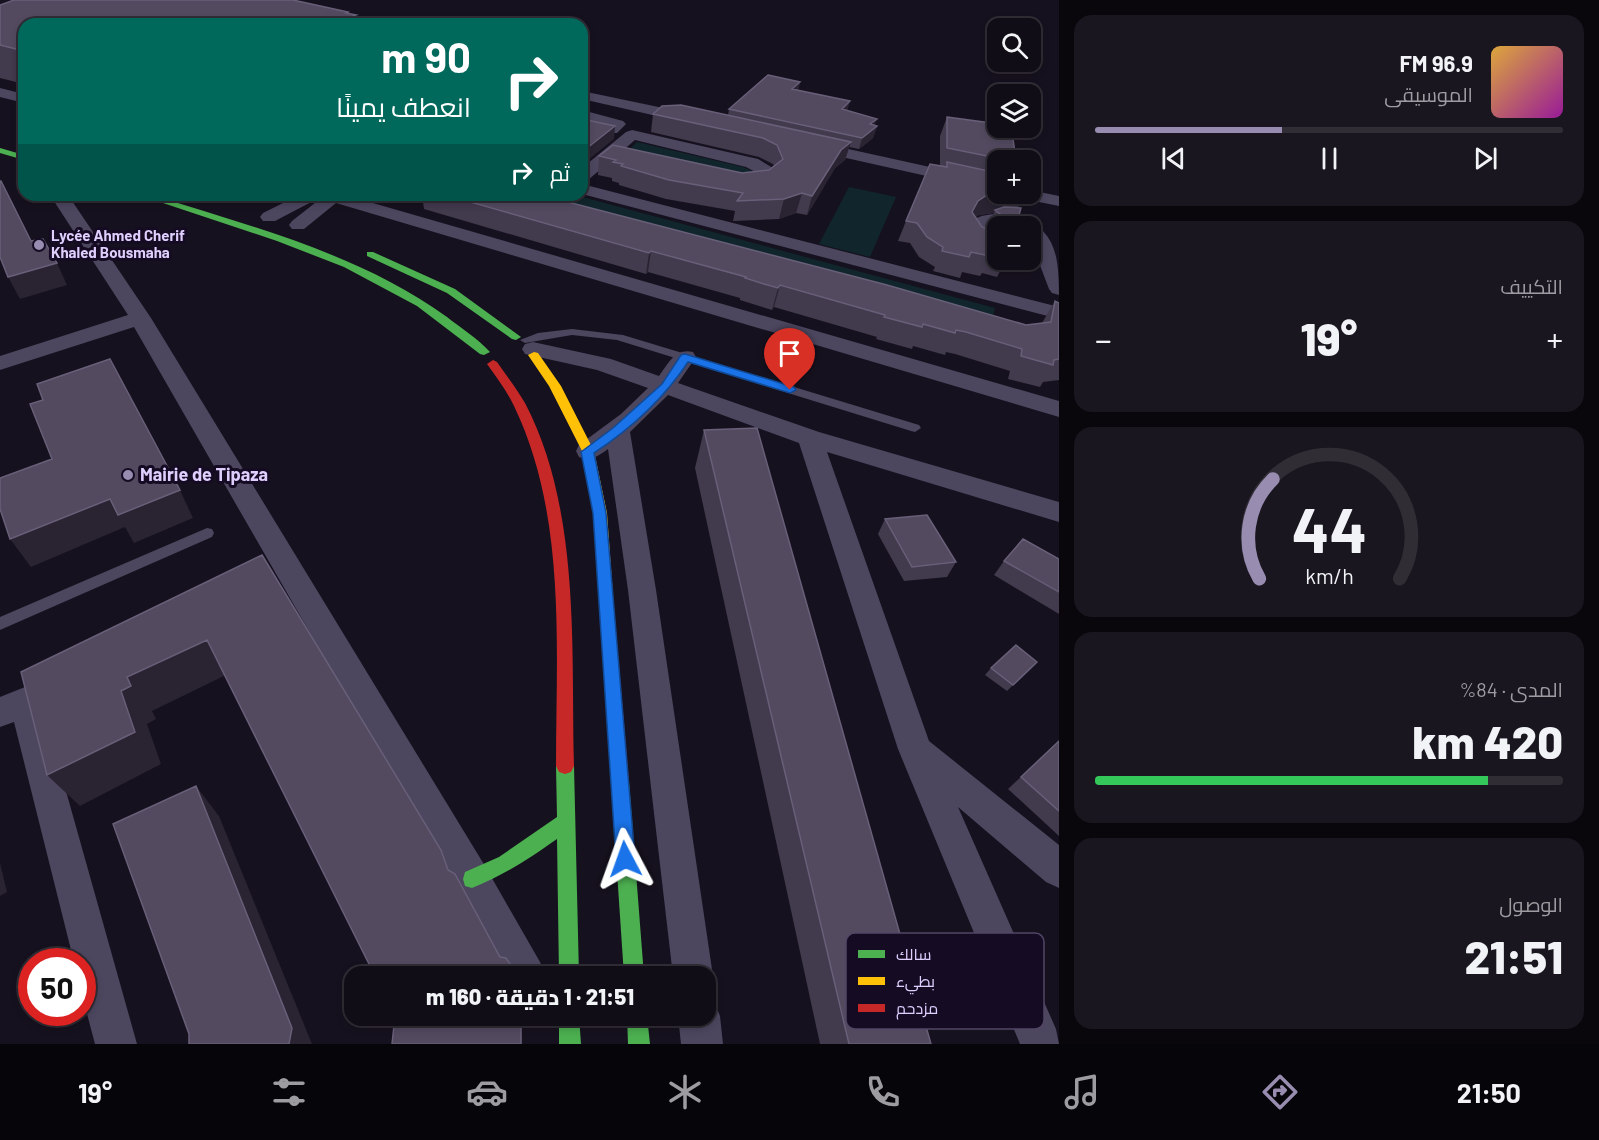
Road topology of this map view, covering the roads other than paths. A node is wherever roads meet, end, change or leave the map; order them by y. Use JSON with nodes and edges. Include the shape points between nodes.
{"nodes":[{"id":1,"x":0,"y":92,"type":"edge"},
{"id":2,"x":18,"y":97,"type":"edge"},
{"id":3,"x":588,"y":99,"type":"edge"},
{"id":4,"x":660,"y":112,"type":"junction"},
{"id":5,"x":588,"y":116,"type":"edge"},
{"id":6,"x":707,"y":123,"type":"edge"},
{"id":7,"x":588,"y":124,"type":"edge"},
{"id":8,"x":611,"y":130,"type":"junction"},
{"id":9,"x":632,"y":135,"type":"junction"},
{"id":10,"x":800,"y":143,"type":"edge"},
{"id":11,"x":0,"y":150,"type":"edge"},
{"id":12,"x":608,"y":155,"type":"junction"},
{"id":13,"x":18,"y":156,"type":"edge"},
{"id":14,"x":630,"y":160,"type":"edge"},
{"id":15,"x":588,"y":173,"type":"edge"},
{"id":16,"x":588,"y":180,"type":"edge"},
{"id":17,"x":727,"y":183,"type":"edge"},
{"id":18,"x":987,"y":185,"type":"edge"},
{"id":19,"x":1041,"y":197,"type":"edge"},
{"id":20,"x":63,"y":201,"type":"edge"},
{"id":21,"x":159,"y":201,"type":"edge"},
{"id":22,"x":307,"y":201,"type":"edge"},
{"id":23,"x":322,"y":201,"type":"edge"},
{"id":24,"x":347,"y":201,"type":"edge"},
{"id":25,"x":1059,"y":201,"type":"edge"},
{"id":26,"x":263,"y":215,"type":"joint"},
{"id":27,"x":987,"y":221,"type":"edge"},
{"id":28,"x":306,"y":228,"type":"joint"},
{"id":29,"x":1041,"y":240,"type":"edge"},
{"id":30,"x":987,"y":242,"type":"edge"},
{"id":31,"x":361,"y":250,"type":"dead end"},
{"id":32,"x":1041,"y":261,"type":"edge"},
{"id":33,"x":1050,"y":265,"type":"junction"},
{"id":34,"x":1059,"y":289,"type":"edge"},
{"id":35,"x":1059,"y":313,"type":"edge"},
{"id":36,"x":140,"y":318,"type":"junction"},
{"id":37,"x":484,"y":352,"type":"junction"},
{"id":38,"x":525,"y":352,"type":"junction"},
{"id":39,"x":685,"y":357,"type":"junction"},
{"id":40,"x":0,"y":363,"type":"edge"},
{"id":41,"x":493,"y":364,"type":"junction"},
{"id":42,"x":666,"y":386,"type":"junction"},
{"id":43,"x":1059,"y":409,"type":"edge"},
{"id":44,"x":915,"y":428,"type":"dead end"},
{"id":45,"x":618,"y":431,"type":"junction"},
{"id":46,"x":810,"y":438,"type":"junction"},
{"id":47,"x":588,"y":452,"type":"junction"},
{"id":48,"x":1059,"y":512,"type":"edge"},
{"id":49,"x":207,"y":533,"type":"dead end"},
{"id":50,"x":0,"y":624,"type":"edge"},
{"id":51,"x":24,"y":702,"type":"edge"},
{"id":52,"x":915,"y":749,"type":"junction"},
{"id":53,"x":566,"y":822,"type":"junction"},
{"id":54,"x":1059,"y":869,"type":"edge"},
{"id":55,"x":472,"y":879,"type":"junction"},
{"id":56,"x":994,"y":933,"type":"edge"},
{"id":57,"x":520,"y":966,"type":"edge"},
{"id":58,"x":569,"y":966,"type":"edge"},
{"id":59,"x":633,"y":966,"type":"edge"},
{"id":60,"x":692,"y":966,"type":"edge"},
{"id":61,"x":552,"y":1026,"type":"edge"},
{"id":62,"x":569,"y":1026,"type":"edge"},
{"id":63,"x":638,"y":1026,"type":"edge"},
{"id":64,"x":700,"y":1026,"type":"edge"},
{"id":65,"x":1035,"y":1029,"type":"edge"},
{"id":66,"x":116,"y":1044,"type":"edge"},
{"id":67,"x":562,"y":1044,"type":"edge"},
{"id":68,"x":570,"y":1044,"type":"edge"},
{"id":69,"x":639,"y":1044,"type":"edge"},
{"id":70,"x":702,"y":1044,"type":"edge"},
{"id":71,"x":1041,"y":1044,"type":"edge"}],
"edges":[{"from":1,"to":2,"type":"street"},
{"from":3,"to":4,"type":"street"},
{"from":4,"to":6,"type":"street"},
{"from":4,"to":9,"type":"street"},
{"from":5,"to":8,"type":"street","via":[[618,124]]},
{"from":7,"to":8,"type":"street"},
{"from":8,"to":9,"type":"street"},
{"from":9,"to":12,"type":"street"},
{"from":9,"to":17,"type":"street","via":[[752,163],[762,166],[768,174],[764,182],[756,185]]},
{"from":10,"to":18,"type":"street"},
{"from":11,"to":13,"type":"main road"},
{"from":12,"to":14,"type":"street"},
{"from":12,"to":15,"type":"street"},
{"from":16,"to":35,"type":"street"},
{"from":19,"to":25,"type":"street"},
{"from":20,"to":36,"type":"street"},
{"from":21,"to":37,"type":"main road","via":[[361,272],[423,304],[456,326]]},
{"from":22,"to":26,"type":"street"},
{"from":23,"to":28,"type":"street"},
{"from":24,"to":43,"type":"street"},
{"from":26,"to":28,"type":"main road"},
{"from":27,"to":30,"type":"street","via":[[976,225],[974,231]]},
{"from":29,"to":33,"type":"street"},
{"from":31,"to":38,"type":"main road","via":[[451,291]]},
{"from":32,"to":33,"type":"street"},
{"from":33,"to":34,"type":"street"},
{"from":36,"to":40,"type":"street"},
{"from":36,"to":55,"type":"street","via":[[278,575]]},
{"from":37,"to":38,"type":"main road","via":[[495,340]]},
{"from":37,"to":41,"type":"main road"},
{"from":38,"to":39,"type":"lane","via":[[554,332],[596,333]]},
{"from":38,"to":41,"type":"main road"},
{"from":38,"to":42,"type":"street","via":[[603,364]]},
{"from":38,"to":47,"type":"main road","via":[[555,386]]},
{"from":39,"to":42,"type":"street"},
{"from":39,"to":44,"type":"lane"},
{"from":41,"to":53,"type":"main road","via":[[522,409],[533,438],[547,479],[558,536]]},
{"from":42,"to":45,"type":"street"},
{"from":42,"to":46,"type":"street"},
{"from":45,"to":47,"type":"street"},
{"from":45,"to":60,"type":"street"},
{"from":46,"to":48,"type":"street"},
{"from":46,"to":52,"type":"street"},
{"from":47,"to":59,"type":"main road","via":[[600,513]]},
{"from":49,"to":50,"type":"lane"},
{"from":51,"to":66,"type":"street"},
{"from":52,"to":54,"type":"street"},
{"from":52,"to":56,"type":"street"},
{"from":53,"to":55,"type":"main road","via":[[506,864]]},
{"from":53,"to":58,"type":"main road"},
{"from":55,"to":57,"type":"street"},
{"from":61,"to":67,"type":"street"},
{"from":62,"to":68,"type":"main road"},
{"from":63,"to":69,"type":"main road"},
{"from":64,"to":70,"type":"street"},
{"from":65,"to":71,"type":"street"}]}
